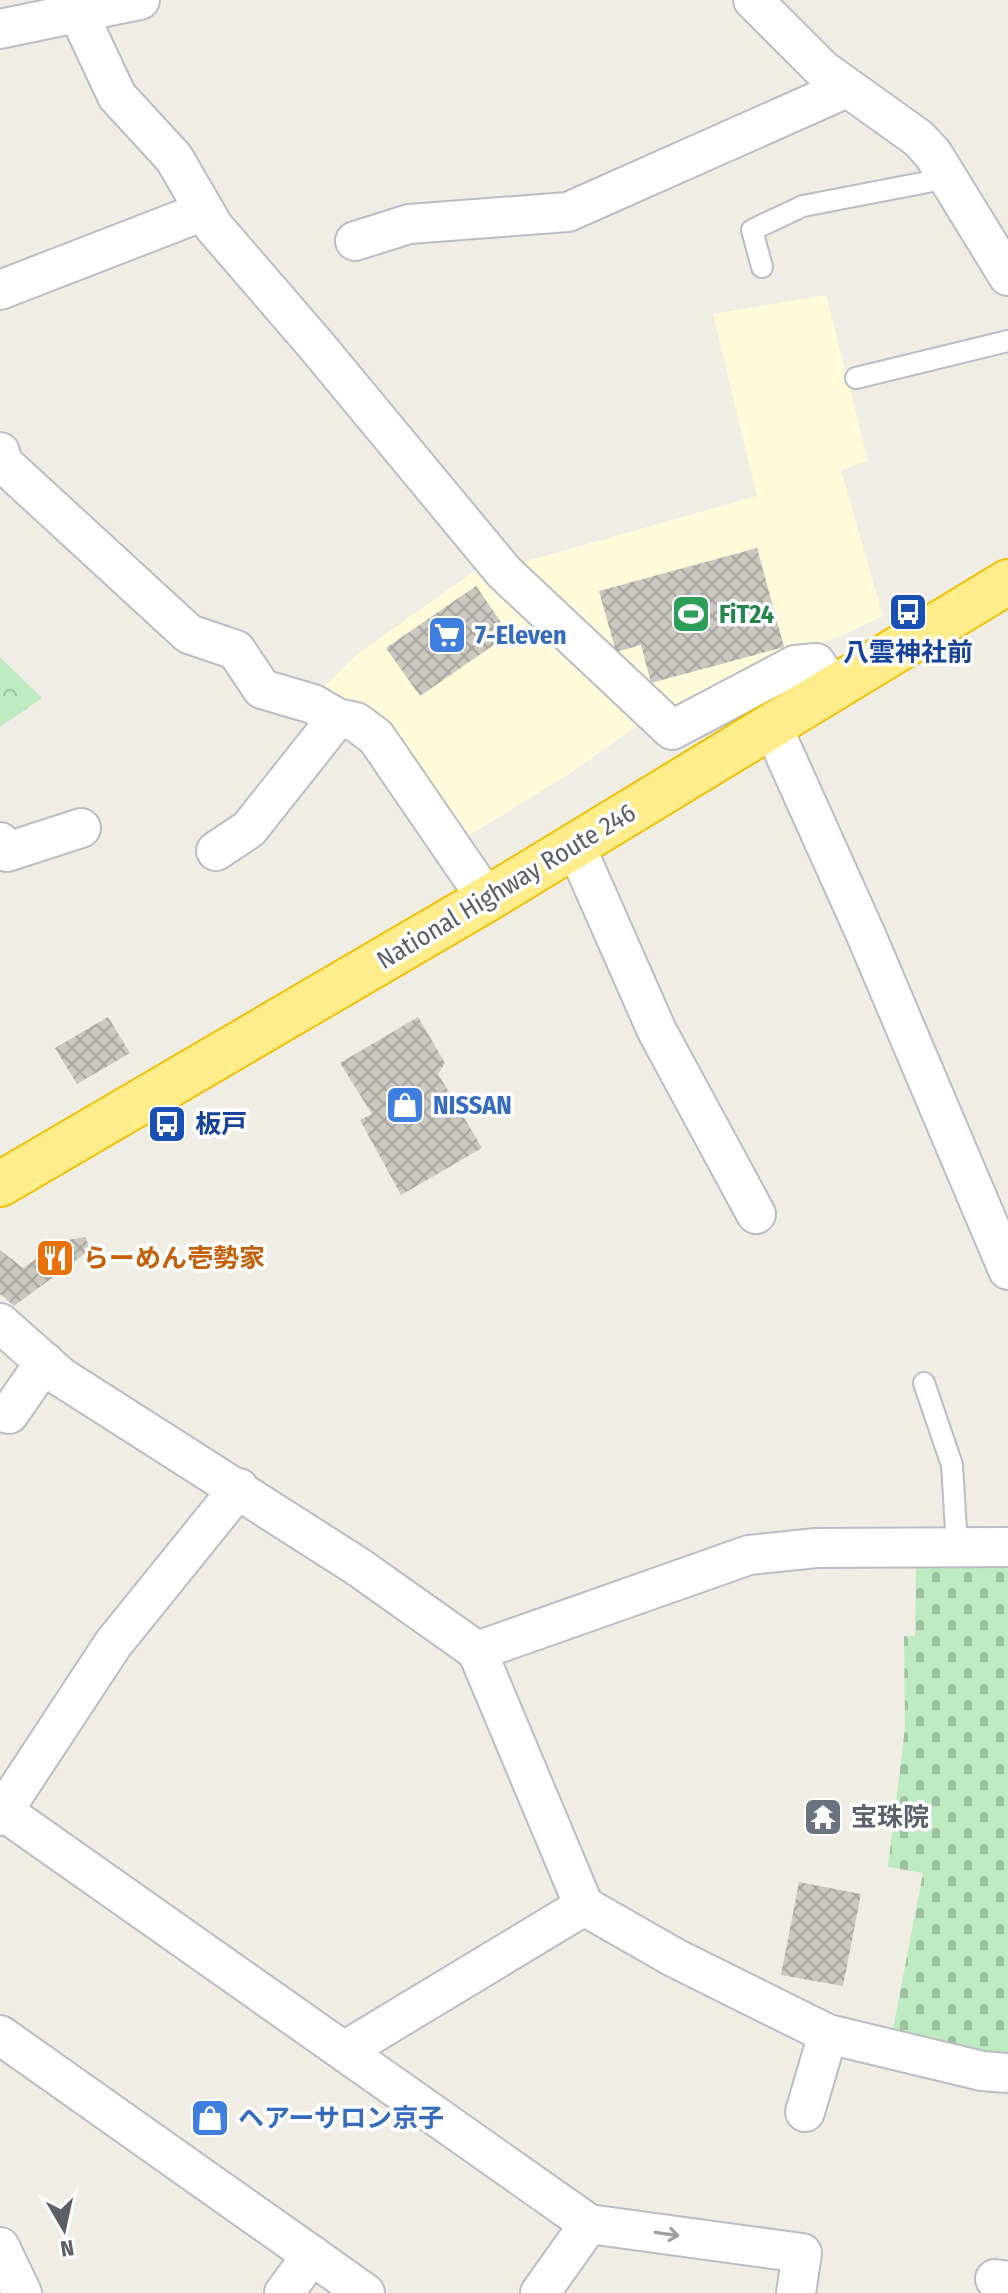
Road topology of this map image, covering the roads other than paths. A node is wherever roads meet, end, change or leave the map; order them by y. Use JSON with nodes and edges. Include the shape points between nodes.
{"nodes":[{"id":1,"x":140,"y":0,"type":"edge"},
{"id":2,"x":753,"y":0,"type":"edge"},
{"id":3,"x":75,"y":6,"type":"edge"},
{"id":4,"x":0,"y":29,"type":"edge"},
{"id":5,"x":847,"y":88,"type":"junction"},
{"id":6,"x":948,"y":178,"type":"junction"},
{"id":7,"x":204,"y":211,"type":"junction"},
{"id":8,"x":355,"y":241,"type":"dead end"},
{"id":9,"x":762,"y":267,"type":"dead end"},
{"id":10,"x":1008,"y":276,"type":"edge"},
{"id":11,"x":0,"y":290,"type":"edge"},
{"id":12,"x":1008,"y":341,"type":"edge"},
{"id":13,"x":856,"y":378,"type":"dead end"},
{"id":14,"x":0,"y":452,"type":"edge"},
{"id":15,"x":1008,"y":582,"type":"edge"},
{"id":16,"x":833,"y":689,"type":"junction"},
{"id":17,"x":337,"y":718,"type":"junction"},
{"id":18,"x":772,"y":726,"type":"junction"},
{"id":19,"x":81,"y":828,"type":"dead end"},
{"id":20,"x":0,"y":842,"type":"edge"},
{"id":21,"x":575,"y":845,"type":"junction"},
{"id":22,"x":216,"y":851,"type":"dead end"},
{"id":23,"x":487,"y":899,"type":"junction"},
{"id":24,"x":0,"y":1184,"type":"edge"},
{"id":25,"x":756,"y":1214,"type":"dead end"},
{"id":26,"x":997,"y":1214,"type":"edge"},
{"id":27,"x":1008,"y":1270,"type":"edge"},
{"id":28,"x":0,"y":1323,"type":"edge"},
{"id":29,"x":45,"y":1362,"type":"junction"},
{"id":30,"x":924,"y":1383,"type":"dead end"},
{"id":31,"x":0,"y":1412,"type":"edge"},
{"id":32,"x":239,"y":1488,"type":"junction"},
{"id":33,"x":957,"y":1547,"type":"junction"},
{"id":34,"x":1008,"y":1547,"type":"edge"},
{"id":35,"x":477,"y":1651,"type":"junction"},
{"id":36,"x":1,"y":1812,"type":"edge"},
{"id":37,"x":584,"y":1906,"type":"junction"},
{"id":38,"x":828,"y":2034,"type":"junction"},
{"id":39,"x":0,"y":2035,"type":"edge"},
{"id":40,"x":344,"y":2051,"type":"junction"},
{"id":41,"x":1008,"y":2073,"type":"edge"},
{"id":42,"x":805,"y":2112,"type":"dead end"},
{"id":43,"x":589,"y":2224,"type":"junction"},
{"id":44,"x":0,"y":2247,"type":"edge"},
{"id":45,"x":312,"y":2255,"type":"junction"},
{"id":46,"x":22,"y":2293,"type":"edge"},
{"id":47,"x":284,"y":2293,"type":"edge"},
{"id":48,"x":365,"y":2293,"type":"edge"},
{"id":49,"x":540,"y":2293,"type":"edge"},
{"id":50,"x":796,"y":2293,"type":"edge"}],
"edges":[{"from":1,"to":3,"type":"street"},
{"from":2,"to":5,"type":"street"},
{"from":3,"to":4,"type":"street"},
{"from":3,"to":7,"type":"street","via":[[117,96],[174,158]]},
{"from":5,"to":6,"type":"street","via":[[918,138]]},
{"from":5,"to":8,"type":"street","via":[[568,212],[409,224]]},
{"from":6,"to":9,"type":"lane","via":[[803,206],[752,230]]},
{"from":6,"to":10,"type":"street"},
{"from":7,"to":11,"type":"street"},
{"from":7,"to":16,"type":"street","via":[[504,572],[672,730],[795,665],[816,663]]},
{"from":12,"to":13,"type":"lane"},
{"from":14,"to":17,"type":"street","via":[[3,463],[189,634],[236,650],[262,689],[313,704]]},
{"from":15,"to":16,"type":"highway","name":"National Highway Route 246"},
{"from":16,"to":18,"type":"highway","name":"National Highway Route 246"},
{"from":17,"to":22,"type":"street","via":[[249,829]]},
{"from":17,"to":23,"type":"street","via":[[356,722],[376,737]]},
{"from":18,"to":21,"type":"highway","name":"National Highway Route 246"},
{"from":18,"to":26,"type":"street"},
{"from":19,"to":20,"type":"street","via":[[7,852]]},
{"from":21,"to":23,"type":"highway","name":"National Highway Route 246"},
{"from":21,"to":25,"type":"street","via":[[657,1031]]},
{"from":23,"to":24,"type":"highway","name":"National Highway Route 246"},
{"from":26,"to":27,"type":"street"},
{"from":28,"to":29,"type":"street"},
{"from":29,"to":31,"type":"street","via":[[9,1414]]},
{"from":29,"to":32,"type":"street"},
{"from":30,"to":33,"type":"lane","via":[[952,1465]]},
{"from":32,"to":35,"type":"street"},
{"from":32,"to":36,"type":"street","via":[[113,1644]]},
{"from":33,"to":34,"type":"street"},
{"from":33,"to":35,"type":"street","via":[[816,1548],[749,1555]]},
{"from":35,"to":37,"type":"street"},
{"from":36,"to":40,"type":"street"},
{"from":37,"to":38,"type":"street"},
{"from":37,"to":40,"type":"street"},
{"from":38,"to":41,"type":"street"},
{"from":38,"to":42,"type":"street"},
{"from":39,"to":45,"type":"street"},
{"from":40,"to":43,"type":"street"},
{"from":43,"to":49,"type":"street"},
{"from":43,"to":50,"type":"street","one_way":true,"via":[[802,2253]]},
{"from":44,"to":46,"type":"street"},
{"from":45,"to":47,"type":"street"},
{"from":45,"to":48,"type":"street"}]}
